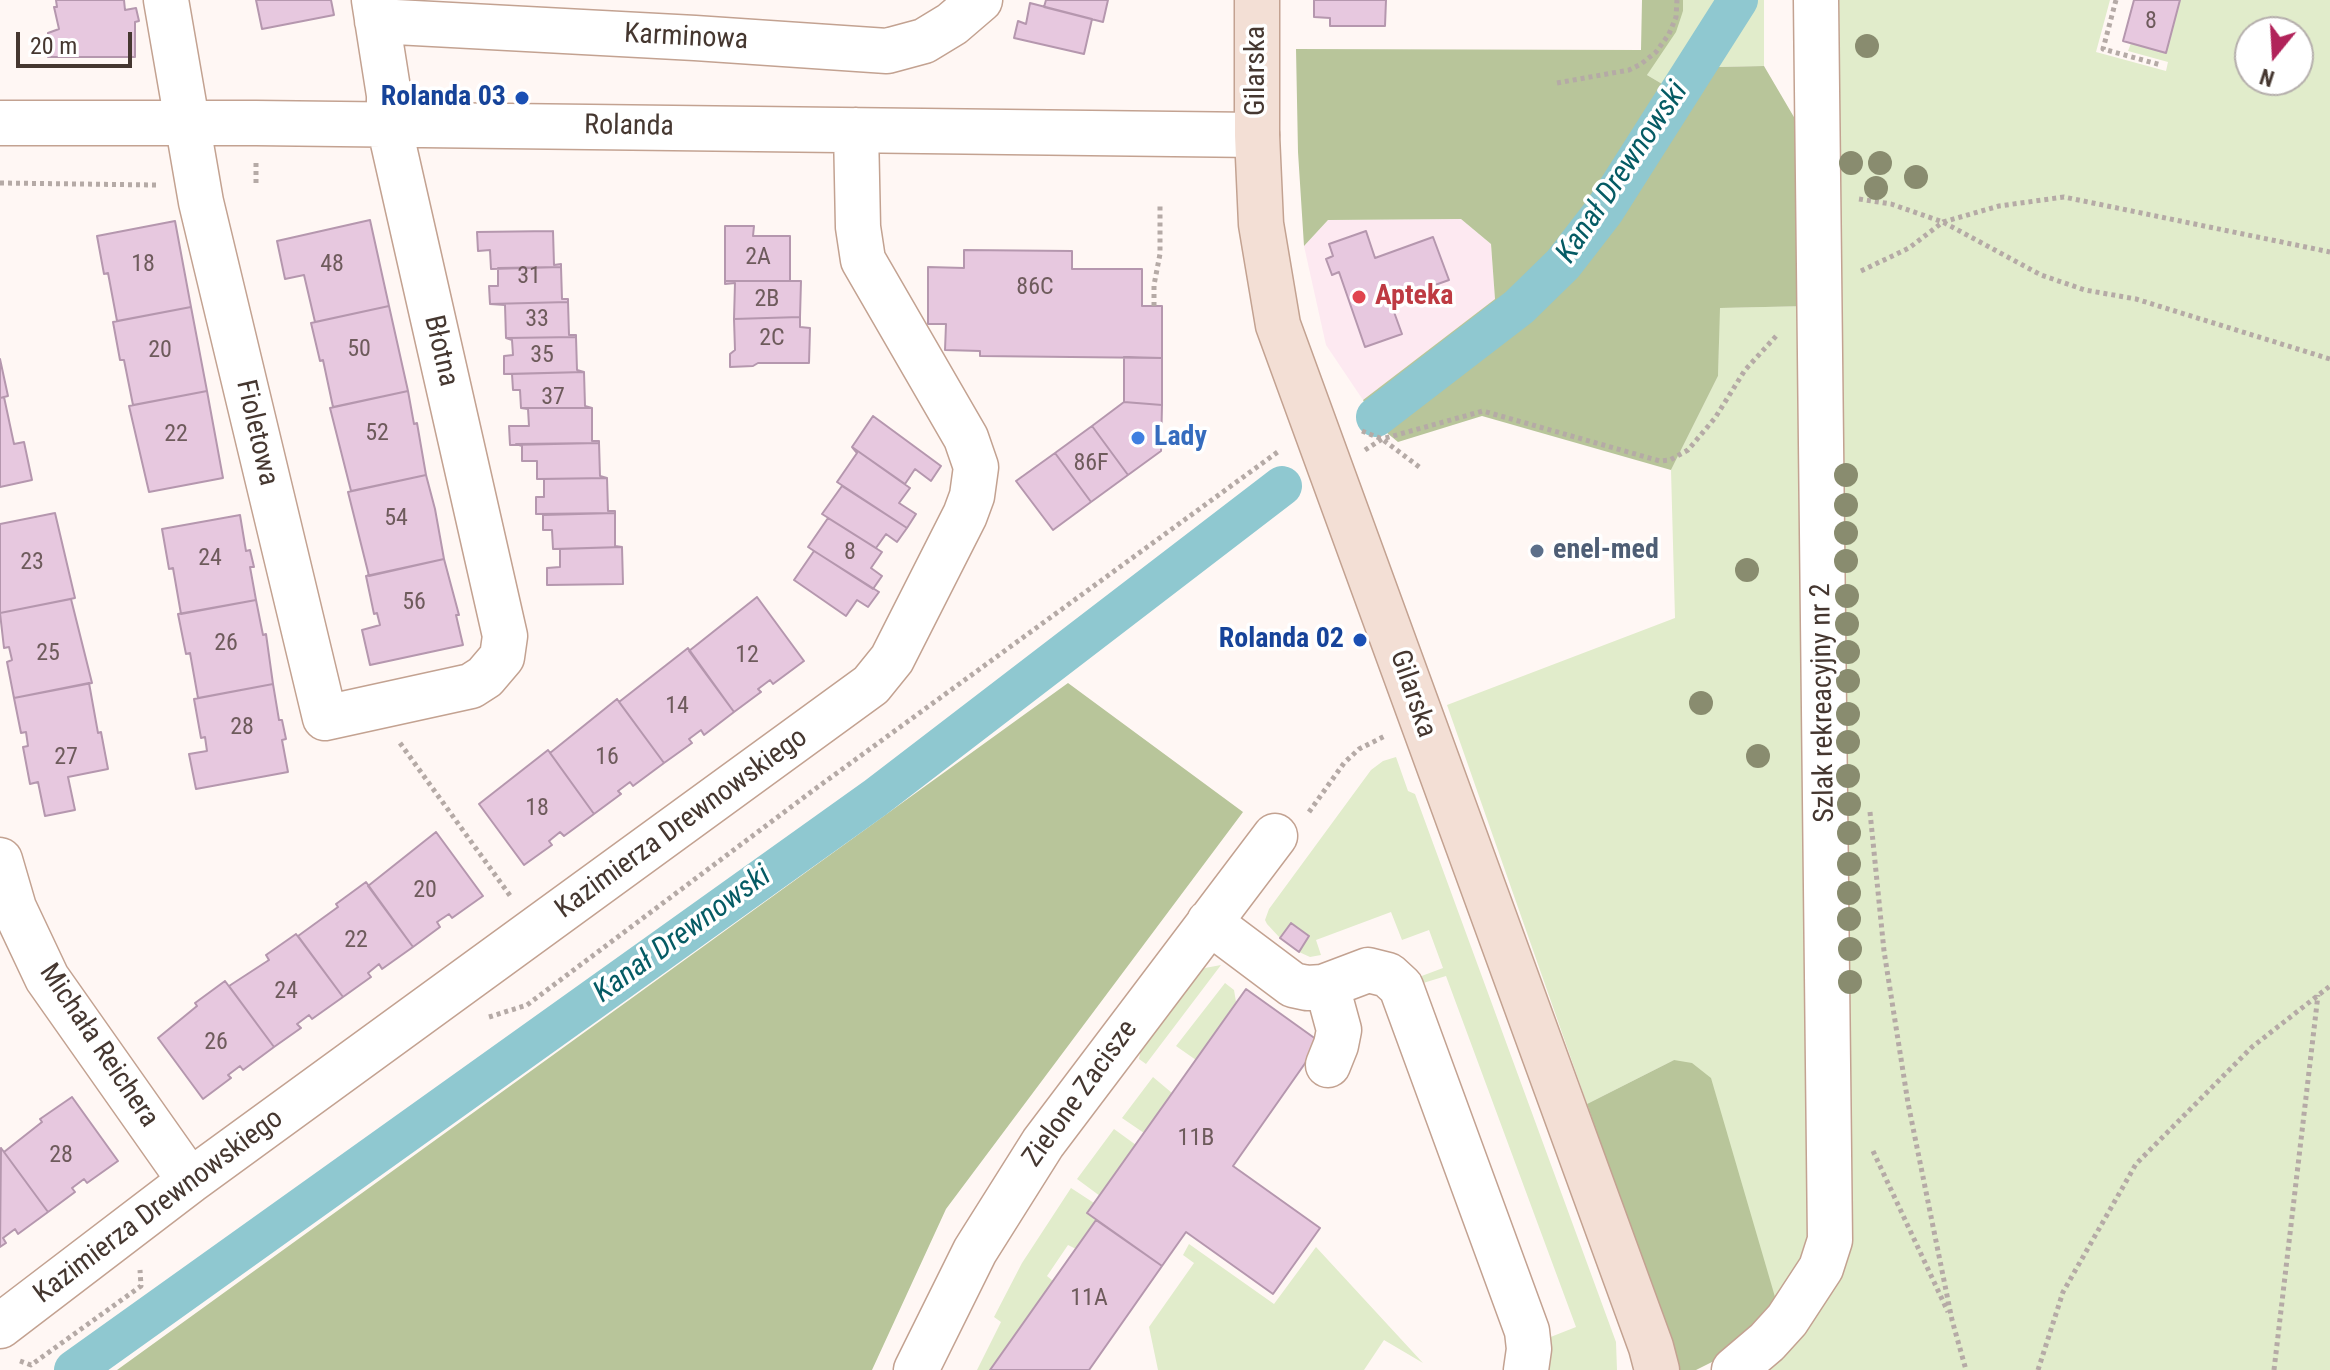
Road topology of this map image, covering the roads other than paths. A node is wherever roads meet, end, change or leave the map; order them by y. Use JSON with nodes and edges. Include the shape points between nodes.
{"nodes":[{"id":1,"x":166,"y":0,"type":"edge"},
{"id":2,"x":980,"y":0,"type":"edge"},
{"id":3,"x":1257,"y":0,"type":"edge"},
{"id":4,"x":1816,"y":0,"type":"edge"},
{"id":5,"x":376,"y":11,"type":"edge"},
{"id":6,"x":0,"y":123,"type":"edge"},
{"id":7,"x":186,"y":124,"type":"junction"},
{"id":8,"x":389,"y":125,"type":"junction"},
{"id":9,"x":856,"y":130,"type":"junction"},
{"id":10,"x":1257,"y":135,"type":"junction"},
{"id":11,"x":471,"y":686,"type":"joint"},
{"id":12,"x":1269,"y":845,"type":"road end"},
{"id":13,"x":0,"y":860,"type":"edge"},
{"id":14,"x":1209,"y":922,"type":"junction"},
{"id":15,"x":1327,"y":986,"type":"junction"},
{"id":16,"x":1328,"y":1065,"type":"dead end"},
{"id":17,"x":190,"y":1181,"type":"junction"},
{"id":18,"x":5,"y":1342,"type":"edge"},
{"id":19,"x":916,"y":1370,"type":"edge"},
{"id":20,"x":1526,"y":1370,"type":"edge"},
{"id":21,"x":1657,"y":1370,"type":"edge"},
{"id":22,"x":1734,"y":1370,"type":"edge"}],
"edges":[{"from":1,"to":7,"type":"street","name":"Fioletowa"},
{"from":2,"to":5,"type":"street","name":"Karminowa","via":[[924,41],[887,51]]},
{"from":3,"to":10,"type":"street","name":"Gilarska"},
{"from":4,"to":22,"type":"street","name":"Szlak rekreacyjny nr 2","via":[[1830,1240],[1816,1277],[1787,1320]]},
{"from":5,"to":8,"type":"street","name":"Błotna"},
{"from":6,"to":7,"type":"street","name":"Rolanda"},
{"from":7,"to":8,"type":"street","name":"Rolanda"},
{"from":7,"to":11,"type":"street","name":"Fioletowa","via":[[325,718]]},
{"from":8,"to":9,"type":"street","name":"Rolanda"},
{"from":8,"to":11,"type":"street","name":"Błotna","via":[[505,636],[502,657]]},
{"from":9,"to":10,"type":"street","name":"Rolanda"},
{"from":9,"to":17,"type":"street","name":"Kazimierza Drewnowskiego","via":[[863,260],[966,438],[976,467],[965,515],[892,659],[871,685],[839,710]]},
{"from":10,"to":21,"type":"street","name":"Gilarska","via":[[1261,224],[1278,325]]},
{"from":12,"to":14,"type":"street","name":"Zielone Zacisze"},
{"from":13,"to":17,"type":"street","name":"Michała Reichera","via":[[14,908],[47,978]]},
{"from":14,"to":15,"type":"street","via":[[1286,982]]},
{"from":14,"to":19,"type":"street","name":"Zielone Zacisze","via":[[1043,1143],[975,1251]]},
{"from":15,"to":16,"type":"street","via":[[1339,1030]]},
{"from":15,"to":20,"type":"street","via":[[1368,970],[1388,975],[1401,987],[1527,1331]]},
{"from":17,"to":18,"type":"street","name":"Kazimierza Drewnowskiego"}]}
